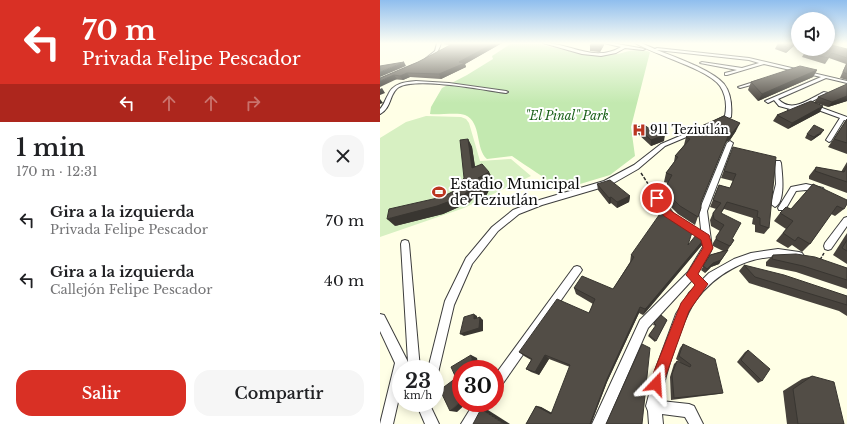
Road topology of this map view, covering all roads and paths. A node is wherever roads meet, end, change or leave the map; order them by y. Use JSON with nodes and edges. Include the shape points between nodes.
{"nodes":[{"id":1,"x":680,"y":63,"type":"edge"},
{"id":2,"x":702,"y":63,"type":"dead end"},
{"id":3,"x":762,"y":63,"type":"edge"},
{"id":4,"x":768,"y":63,"type":"edge"},
{"id":5,"x":742,"y":69,"type":"junction"},
{"id":6,"x":797,"y":70,"type":"junction"},
{"id":7,"x":727,"y":74,"type":"dead end"},
{"id":8,"x":783,"y":74,"type":"edge"},
{"id":9,"x":826,"y":77,"type":"junction"},
{"id":10,"x":768,"y":79,"type":"edge"},
{"id":11,"x":847,"y":83,"type":"edge"},
{"id":12,"x":740,"y":87,"type":"dead end"},
{"id":13,"x":840,"y":87,"type":"edge"},
{"id":14,"x":833,"y":90,"type":"edge"},
{"id":15,"x":506,"y":92,"type":"dead end"},
{"id":16,"x":775,"y":98,"type":"junction"},
{"id":17,"x":768,"y":101,"type":"dead end"},
{"id":18,"x":806,"y":103,"type":"junction"},
{"id":19,"x":794,"y":108,"type":"junction"},
{"id":20,"x":380,"y":112,"type":"edge"},
{"id":21,"x":787,"y":112,"type":"edge"},
{"id":22,"x":845,"y":118,"type":"edge"},
{"id":23,"x":829,"y":140,"type":"dead end"},
{"id":24,"x":730,"y":143,"type":"edge"},
{"id":25,"x":778,"y":163,"type":"dead end"},
{"id":26,"x":641,"y":173,"type":"dead end"},
{"id":27,"x":780,"y":184,"type":"junction"},
{"id":28,"x":794,"y":190,"type":"junction"},
{"id":29,"x":828,"y":195,"type":"edge"},
{"id":30,"x":657,"y":198,"type":"joint"},
{"id":31,"x":775,"y":204,"type":"dead end"},
{"id":32,"x":782,"y":208,"type":"dead end"},
{"id":33,"x":679,"y":220,"type":"edge"},
{"id":34,"x":847,"y":220,"type":"edge"},
{"id":35,"x":696,"y":231,"type":"dead end"},
{"id":36,"x":706,"y":238,"type":"junction"},
{"id":37,"x":405,"y":244,"type":"dead end"},
{"id":38,"x":828,"y":246,"type":"dead end"},
{"id":39,"x":813,"y":259,"type":"edge"},
{"id":40,"x":738,"y":263,"type":"junction"},
{"id":41,"x":750,"y":267,"type":"edge"},
{"id":42,"x":576,"y":270,"type":"dead end"},
{"id":43,"x":691,"y":275,"type":"junction"},
{"id":44,"x":702,"y":284,"type":"junction"},
{"id":45,"x":380,"y":319,"type":"edge"},
{"id":46,"x":400,"y":360,"type":"edge"},
{"id":47,"x":413,"y":360,"type":"edge"},
{"id":48,"x":436,"y":360,"type":"edge"},
{"id":49,"x":504,"y":372,"type":"edge"},
{"id":50,"x":392,"y":404,"type":"edge"},
{"id":51,"x":653,"y":406,"type":"junction"},
{"id":52,"x":427,"y":412,"type":"edge"},
{"id":53,"x":476,"y":412,"type":"edge"},
{"id":54,"x":386,"y":424,"type":"edge"},
{"id":55,"x":432,"y":424,"type":"edge"},
{"id":56,"x":468,"y":424,"type":"edge"},
{"id":57,"x":599,"y":424,"type":"edge"},
{"id":58,"x":656,"y":424,"type":"edge"},
{"id":59,"x":696,"y":424,"type":"edge"}],
"edges":[{"from":1,"to":48,"type":"street","via":[[721,85],[729,102],[728,117],[663,145],[636,167],[607,183],[516,212],[495,230],[469,261],[449,305]]},
{"from":2,"to":5,"type":"street"},
{"from":3,"to":5,"type":"street"},
{"from":4,"to":6,"type":"street"},
{"from":5,"to":7,"type":"street"},
{"from":6,"to":8,"type":"street"},
{"from":6,"to":9,"type":"street"},
{"from":9,"to":11,"type":"street"},
{"from":9,"to":16,"type":"street"},
{"from":10,"to":12,"type":"street"},
{"from":11,"to":13,"type":"street"},
{"from":14,"to":18,"type":"street"},
{"from":15,"to":20,"type":"street","via":[[434,82],[407,83],[397,86],[391,92],[387,106]]},
{"from":16,"to":17,"type":"street"},
{"from":16,"to":19,"type":"street","via":[[782,105]]},
{"from":18,"to":19,"type":"street"},
{"from":18,"to":22,"type":"street"},
{"from":19,"to":21,"type":"street"},
{"from":22,"to":23,"type":"street"},
{"from":24,"to":36,"type":"street","via":[[703,211]]},
{"from":25,"to":27,"type":"street"},
{"from":26,"to":30,"type":"path"},
{"from":27,"to":28,"type":"street"},
{"from":27,"to":31,"type":"street"},
{"from":28,"to":29,"type":"street","via":[[806,186],[818,189],[820,194]]},
{"from":28,"to":32,"type":"street"},
{"from":30,"to":33,"type":"street","via":[[668,213]]},
{"from":34,"to":38,"type":"street"},
{"from":35,"to":36,"type":"street"},
{"from":36,"to":43,"type":"street","via":[[708,248]]},
{"from":37,"to":47,"type":"street"},
{"from":39,"to":40,"type":"street","via":[[777,253],[753,257]]},
{"from":40,"to":41,"type":"street"},
{"from":40,"to":44,"type":"street"},
{"from":42,"to":49,"type":"street"},
{"from":43,"to":44,"type":"street"},
{"from":43,"to":57,"type":"street","via":[[644,324]]},
{"from":44,"to":51,"type":"street","via":[[685,307],[656,384]]},
{"from":45,"to":46,"type":"street"},
{"from":50,"to":54,"type":"street"},
{"from":51,"to":58,"type":"street"},
{"from":51,"to":59,"type":"street","via":[[689,411]]},
{"from":52,"to":55,"type":"street"},
{"from":53,"to":56,"type":"street"}]}
